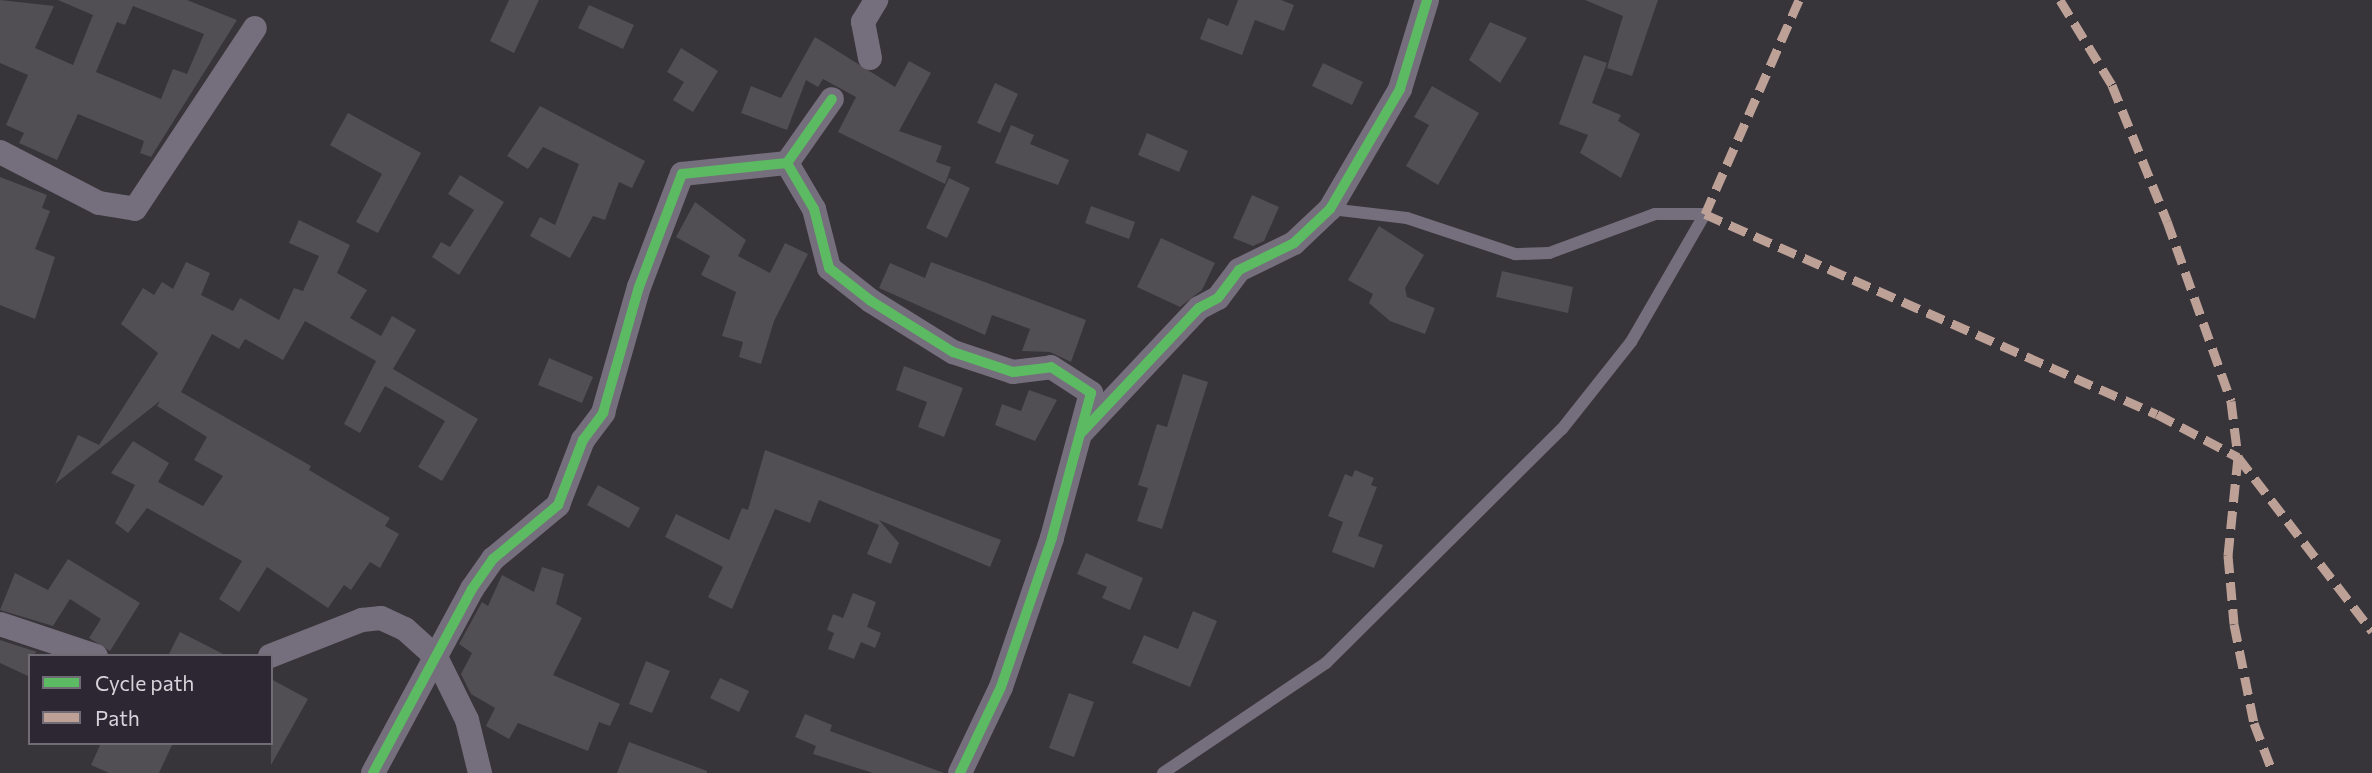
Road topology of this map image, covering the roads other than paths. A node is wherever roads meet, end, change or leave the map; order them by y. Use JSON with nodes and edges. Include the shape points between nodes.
{"nodes":[{"id":1,"x":876,"y":0,"type":"edge"},
{"id":2,"x":1427,"y":0,"type":"edge"},
{"id":3,"x":255,"y":28,"type":"dead end"},
{"id":4,"x":870,"y":58,"type":"dead end"},
{"id":5,"x":832,"y":99,"type":"dead end"},
{"id":6,"x":0,"y":152,"type":"edge"},
{"id":7,"x":787,"y":163,"type":"junction"},
{"id":8,"x":1330,"y":209,"type":"junction"},
{"id":9,"x":1079,"y":435,"type":"junction"},
{"id":10,"x":0,"y":624,"type":"edge"},
{"id":11,"x":90,"y":654,"type":"edge"},
{"id":12,"x":273,"y":655,"type":"edge"},
{"id":13,"x":436,"y":657,"type":"junction"},
{"id":14,"x":963,"y":772,"type":"edge"},
{"id":15,"x":373,"y":773,"type":"edge"},
{"id":16,"x":480,"y":773,"type":"edge"},
{"id":17,"x":1163,"y":773,"type":"edge"}],
"edges":[{"from":1,"to":4,"type":"street","via":[[863,22]]},
{"from":2,"to":8,"type":"street","via":[[1400,89]]},
{"from":3,"to":6,"type":"street","via":[[135,209],[99,203]]},
{"from":5,"to":7,"type":"street"},
{"from":7,"to":9,"type":"street","via":[[814,209],[829,268],[906,327],[953,352],[1013,372],[1051,368],[1091,393]]},
{"from":7,"to":13,"type":"street","via":[[682,174],[639,287],[603,413],[583,440],[558,505],[493,559]]},
{"from":8,"to":9,"type":"street","via":[[1294,243],[1238,270],[1218,298],[1199,309]]},
{"from":8,"to":17,"type":"lane","via":[[1396,216],[1529,254],[1655,214],[1705,214],[1631,342],[1562,429],[1326,663]]},
{"from":9,"to":14,"type":"street","via":[[1001,687]]},
{"from":10,"to":11,"type":"street"},
{"from":12,"to":13,"type":"street","via":[[381,618],[405,629]]},
{"from":13,"to":15,"type":"street"},
{"from":13,"to":16,"type":"street","via":[[467,720]]}]}
